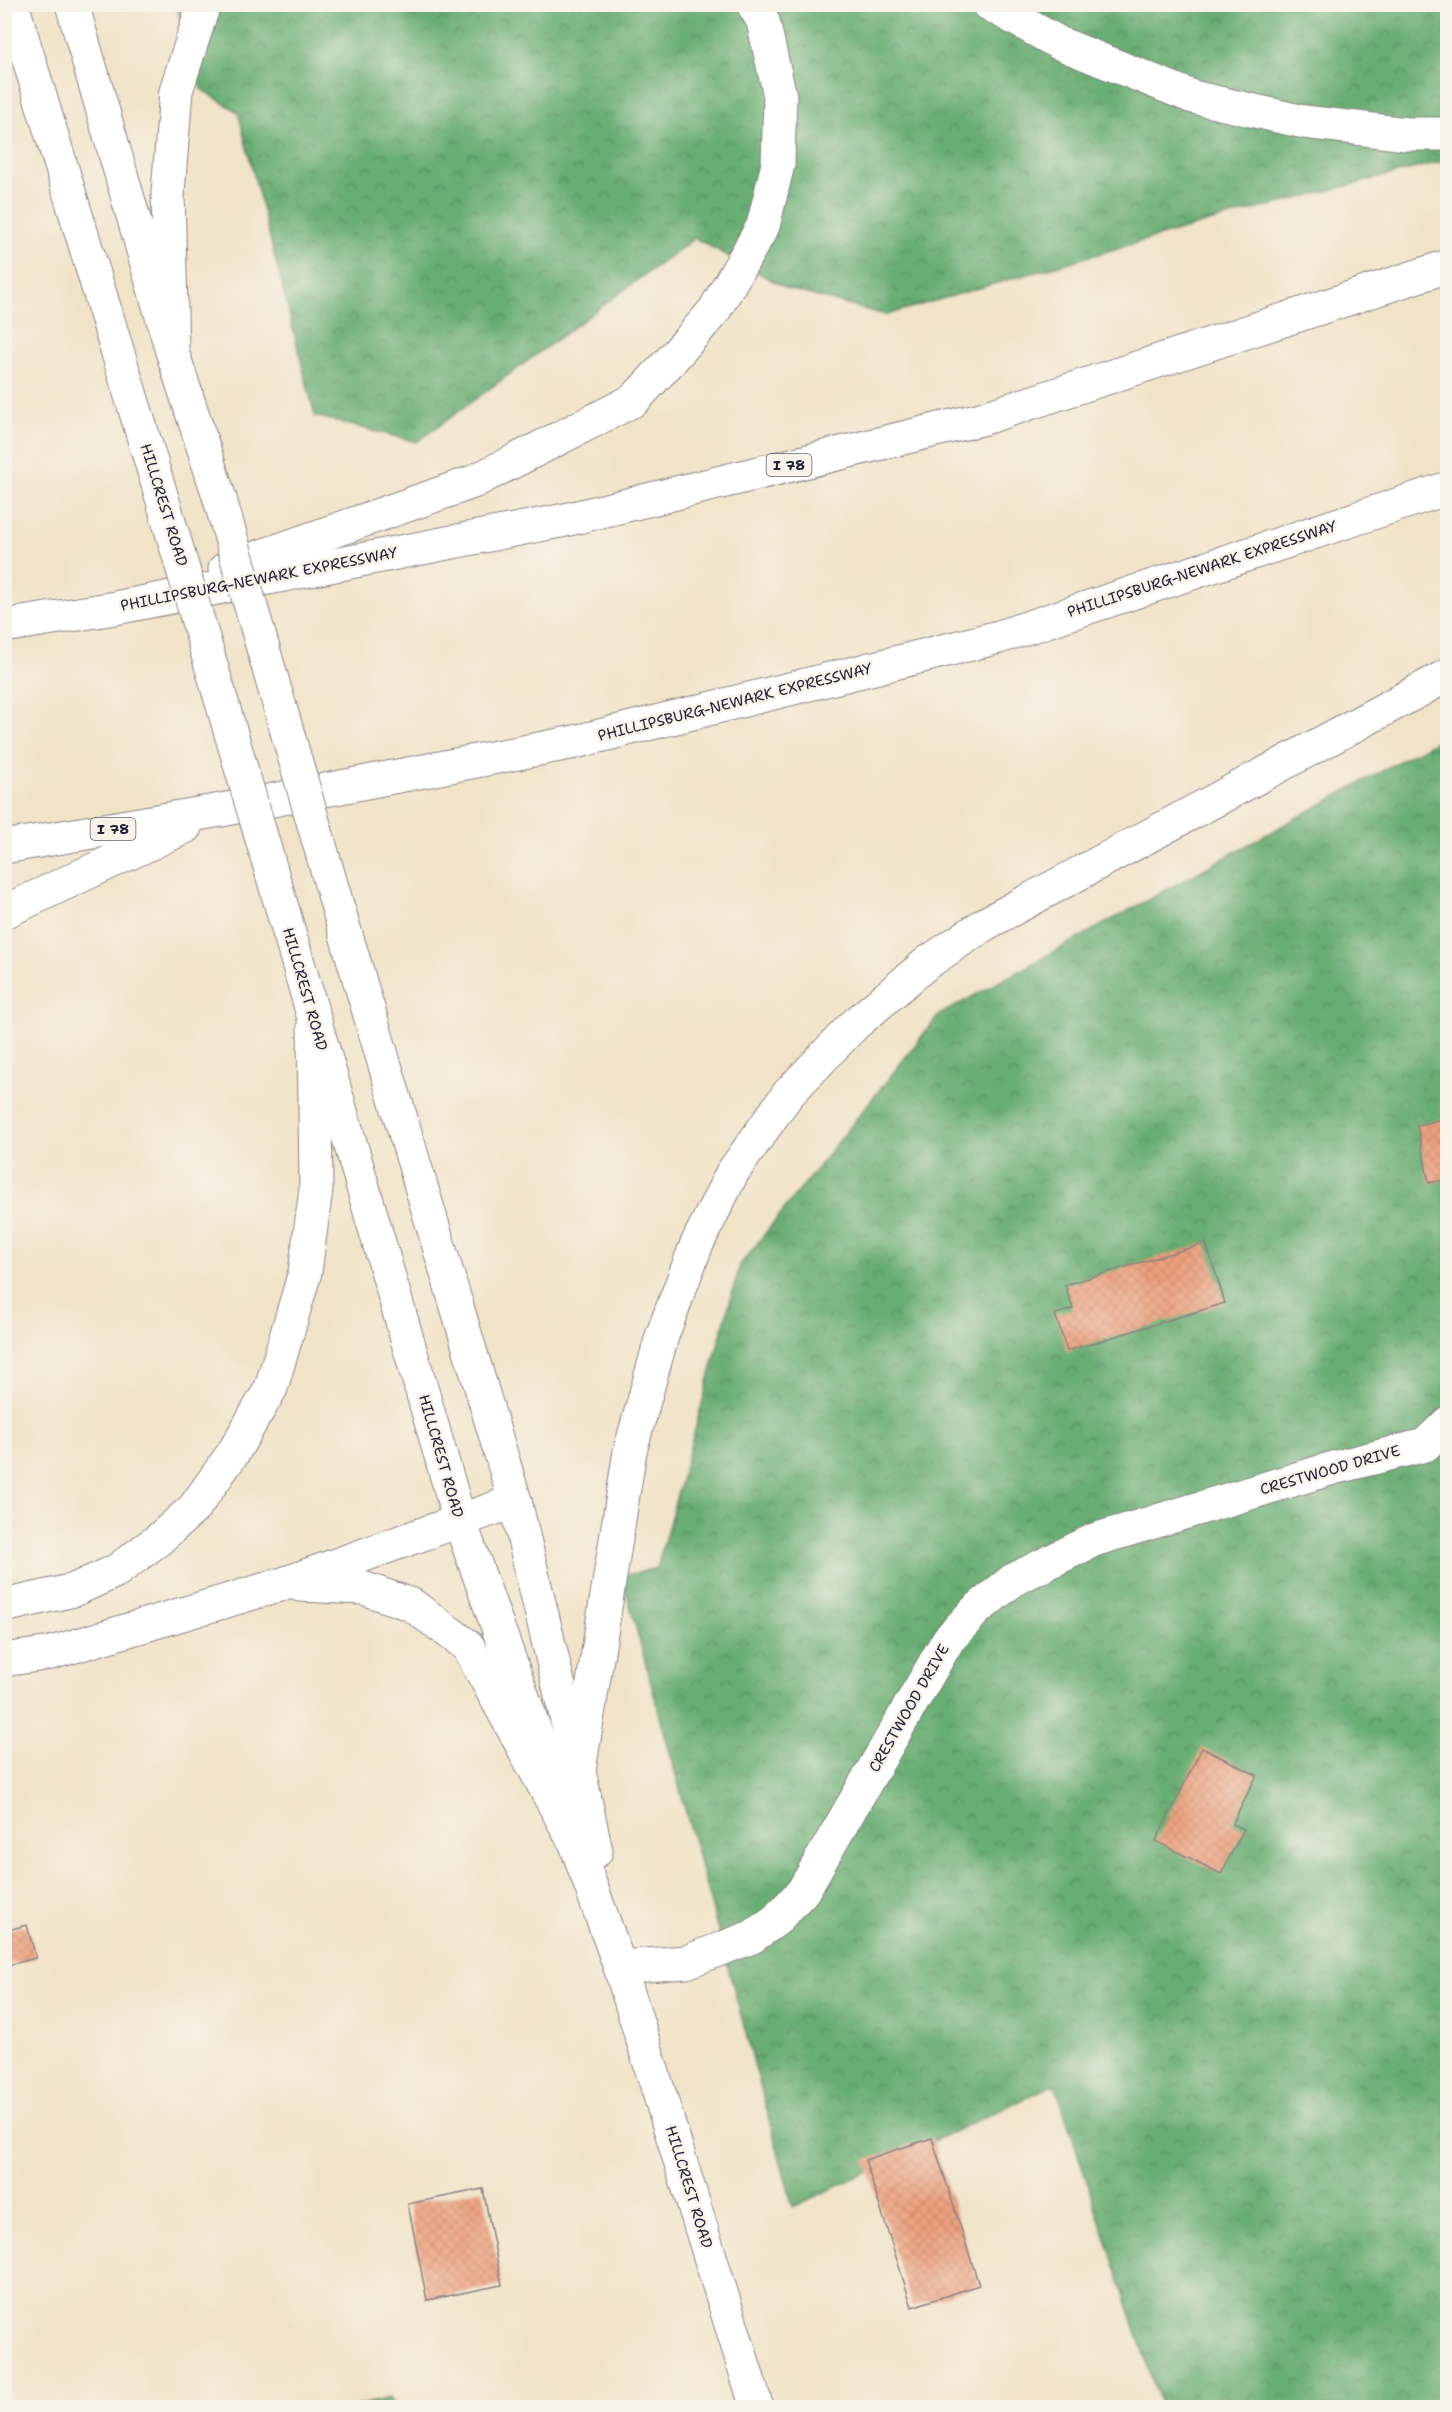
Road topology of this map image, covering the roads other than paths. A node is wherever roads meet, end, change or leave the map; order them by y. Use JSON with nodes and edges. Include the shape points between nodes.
{"nodes":[{"id":1,"x":12,"y":4,"type":"edge"},
{"id":2,"x":72,"y":4,"type":"edge"},
{"id":3,"x":204,"y":4,"type":"edge"},
{"id":4,"x":753,"y":4,"type":"edge"},
{"id":5,"x":989,"y":4,"type":"edge"},
{"id":6,"x":1448,"y":134,"type":"edge"},
{"id":7,"x":1448,"y":266,"type":"edge"},
{"id":8,"x":172,"y":351,"type":"junction"},
{"id":9,"x":1448,"y":488,"type":"edge"},
{"id":10,"x":115,"y":608,"type":"junction"},
{"id":11,"x":4,"y":626,"type":"edge"},
{"id":12,"x":1448,"y":675,"type":"edge"},
{"id":13,"x":221,"y":810,"type":"junction"},
{"id":14,"x":4,"y":847,"type":"edge"},
{"id":15,"x":4,"y":912,"type":"edge"},
{"id":16,"x":314,"y":1024,"type":"junction"},
{"id":17,"x":1448,"y":1423,"type":"edge"},
{"id":18,"x":515,"y":1502,"type":"junction"},
{"id":19,"x":460,"y":1522,"type":"junction"},
{"id":20,"x":283,"y":1584,"type":"junction"},
{"id":21,"x":4,"y":1606,"type":"edge"},
{"id":22,"x":4,"y":1660,"type":"edge"},
{"id":23,"x":579,"y":1770,"type":"junction"},
{"id":24,"x":573,"y":1839,"type":"junction"},
{"id":25,"x":620,"y":1967,"type":"junction"},
{"id":26,"x":757,"y":2408,"type":"edge"}],
"edges":[{"from":1,"to":16,"type":"main road","name":"HILLCREST ROAD","bridge":true,"via":[[165,508]]},
{"from":2,"to":8,"type":"main road","name":"HILLCREST ROAD"},
{"from":3,"to":8,"type":"main road","via":[[176,91],[168,192]]},
{"from":4,"to":10,"type":"main road","via":[[763,21],[780,96],[778,164],[763,226],[714,312],[634,400],[472,482]]},
{"from":5,"to":6,"type":"main road","via":[[1059,43],[1192,97],[1304,122],[1407,134]]},
{"from":7,"to":10,"type":"main road","name":"PHILLIPSBURG-NEWARK EXPRESSWAY","number":"I 78","via":[[981,419],[566,520]]},
{"from":8,"to":18,"type":"main road","name":"HILLCREST ROAD","bridge":true,"via":[[219,496]]},
{"from":9,"to":13,"type":"main road","name":"PHILLIPSBURG-NEWARK EXPRESSWAY","number":"I 78","via":[[999,637],[575,742]]},
{"from":10,"to":11,"type":"main road","name":"PHILLIPSBURG-NEWARK EXPRESSWAY","number":"I 78"},
{"from":12,"to":23,"type":"main road","via":[[985,924],[927,963],[870,1012],[788,1094],[732,1173],[696,1246],[662,1336],[630,1451]]},
{"from":13,"to":14,"type":"main road","name":"PHILLIPSBURG-NEWARK EXPRESSWAY","number":"I 78"},
{"from":13,"to":15,"type":"main road"},
{"from":16,"to":19,"type":"main road","name":"HILLCREST ROAD"},
{"from":16,"to":21,"type":"main road","via":[[316,1189],[305,1272],[271,1388],[233,1453],[194,1508],[158,1540],[116,1571],[74,1590]]},
{"from":17,"to":25,"type":"main road","name":"CRESTWOOD DRIVE","via":[[1425,1444],[1094,1540],[1013,1580],[948,1640],[803,1891],[776,1920],[752,1936],[686,1962]]},
{"from":18,"to":19,"type":"main road"},
{"from":18,"to":23,"type":"main road","name":"HILLCREST ROAD"},
{"from":19,"to":20,"type":"main road"},
{"from":19,"to":24,"type":"main road","name":"HILLCREST ROAD"},
{"from":20,"to":22,"type":"main road","via":[[51,1653]]},
{"from":20,"to":24,"type":"main road","via":[[363,1588],[412,1605],[468,1647]]},
{"from":23,"to":25,"type":"main road","name":"HILLCREST ROAD"},
{"from":24,"to":25,"type":"main road","name":"HILLCREST ROAD"},
{"from":25,"to":26,"type":"main road","name":"HILLCREST ROAD"}]}
